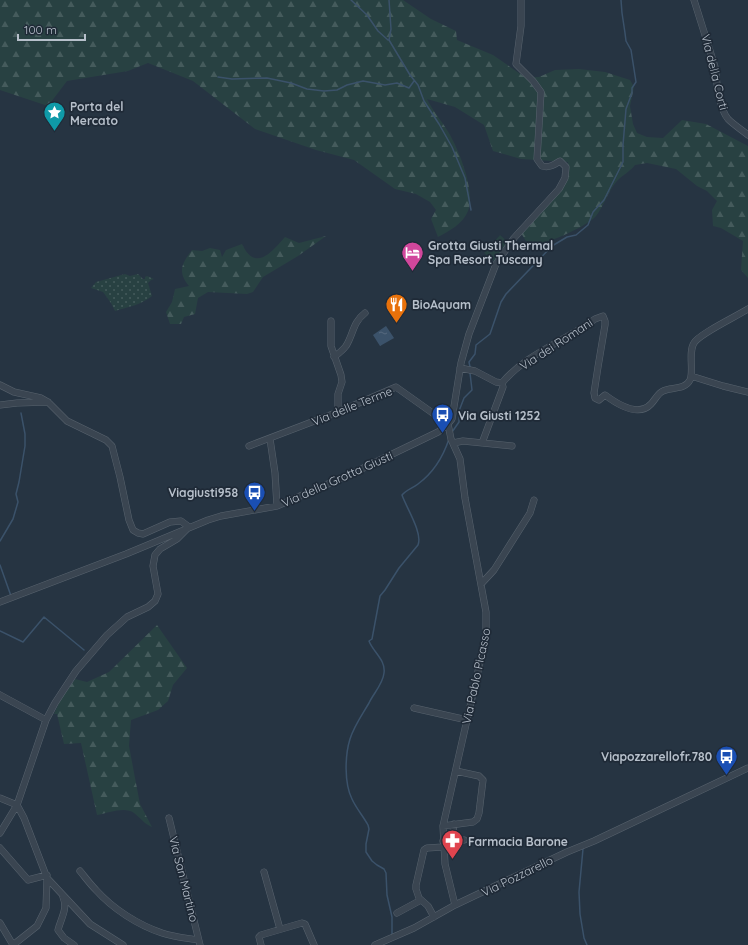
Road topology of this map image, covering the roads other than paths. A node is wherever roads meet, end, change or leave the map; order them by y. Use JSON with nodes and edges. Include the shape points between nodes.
{"nodes":[{"id":1,"x":521,"y":0,"type":"edge"},
{"id":2,"x":694,"y":0,"type":"edge"},
{"id":3,"x":748,"y":135,"type":"edge"},
{"id":4,"x":748,"y":310,"type":"edge"},
{"id":5,"x":365,"y":313,"type":"dead end"},
{"id":6,"x":331,"y":321,"type":"dead end"},
{"id":7,"x":334,"y":357,"type":"junction"},
{"id":8,"x":460,"y":368,"type":"junction"},
{"id":9,"x":692,"y":376,"type":"junction"},
{"id":10,"x":502,"y":383,"type":"junction"},
{"id":11,"x":0,"y":385,"type":"edge"},
{"id":12,"x":748,"y":392,"type":"edge"},
{"id":13,"x":48,"y":402,"type":"junction"},
{"id":14,"x":0,"y":406,"type":"edge"},
{"id":15,"x":338,"y":412,"type":"junction"},
{"id":16,"x":448,"y":424,"type":"junction"},
{"id":17,"x":451,"y":438,"type":"junction"},
{"id":18,"x":270,"y":439,"type":"junction"},
{"id":19,"x":482,"y":442,"type":"junction"},
{"id":20,"x":249,"y":446,"type":"dead end"},
{"id":21,"x":512,"y":446,"type":"dead end"},
{"id":22,"x":534,"y":500,"type":"dead end"},
{"id":23,"x":277,"y":506,"type":"junction"},
{"id":24,"x":188,"y":527,"type":"junction"},
{"id":25,"x":481,"y":584,"type":"junction"},
{"id":26,"x":0,"y":602,"type":"edge"},
{"id":27,"x":0,"y":695,"type":"edge"},
{"id":28,"x":414,"y":708,"type":"dead end"},
{"id":29,"x":46,"y":720,"type":"junction"},
{"id":30,"x":467,"y":720,"type":"junction"},
{"id":31,"x":748,"y":768,"type":"edge"},
{"id":32,"x":456,"y":771,"type":"junction"},
{"id":33,"x":0,"y":798,"type":"edge"},
{"id":34,"x":17,"y":805,"type":"junction"},
{"id":35,"x":169,"y":818,"type":"dead end"},
{"id":36,"x":454,"y":824,"type":"junction"},
{"id":37,"x":443,"y":826,"type":"junction"},
{"id":38,"x":0,"y":833,"type":"edge"},
{"id":39,"x":464,"y":840,"type":"dead end"},
{"id":40,"x":452,"y":841,"type":"junction"},
{"id":41,"x":443,"y":844,"type":"junction"},
{"id":42,"x":0,"y":848,"type":"edge"},
{"id":43,"x":80,"y":871,"type":"dead end"},
{"id":44,"x":264,"y":872,"type":"dead end"},
{"id":45,"x":47,"y":877,"type":"junction"},
{"id":46,"x":62,"y":895,"type":"junction"},
{"id":47,"x":421,"y":900,"type":"junction"},
{"id":48,"x":455,"y":906,"type":"junction"},
{"id":49,"x":398,"y":913,"type":"dead end"},
{"id":50,"x":434,"y":917,"type":"junction"},
{"id":51,"x":0,"y":924,"type":"edge"},
{"id":52,"x":280,"y":929,"type":"junction"},
{"id":53,"x":199,"y":942,"type":"edge"},
{"id":54,"x":13,"y":945,"type":"edge"},
{"id":55,"x":74,"y":945,"type":"edge"},
{"id":56,"x":123,"y":945,"type":"edge"},
{"id":57,"x":261,"y":945,"type":"edge"},
{"id":58,"x":314,"y":945,"type":"edge"},
{"id":59,"x":375,"y":945,"type":"edge"}],
"edges":[{"from":1,"to":8,"type":"street","via":[[521,26],[516,64],[541,92],[537,159],[542,166],[547,167],[560,161],[566,168],[565,178],[559,189],[514,238],[496,264],[469,334]]},
{"from":2,"to":3,"type":"street","name":"Via della Corti","via":[[716,70],[723,107],[728,118]]},
{"from":4,"to":9,"type":"street","via":[[694,342]]},
{"from":5,"to":7,"type":"street","via":[[352,331],[346,347]]},
{"from":6,"to":7,"type":"street","via":[[331,346]]},
{"from":7,"to":15,"type":"street","via":[[342,382],[338,394]]},
{"from":8,"to":10,"type":"street","via":[[475,371]]},
{"from":8,"to":16,"type":"street","via":[[452,419]]},
{"from":9,"to":10,"type":"street","name":"Via dei Romani","via":[[684,386],[662,391],[646,410],[633,410],[606,396],[597,399],[594,393],[605,324],[604,318],[600,316],[532,356]]},
{"from":9,"to":12,"type":"street"},
{"from":10,"to":19,"type":"street","via":[[503,387]]},
{"from":11,"to":13,"type":"street"},
{"from":13,"to":14,"type":"street"},
{"from":13,"to":24,"type":"street","via":[[67,421],[106,440],[112,446],[133,530],[143,534],[170,522],[179,521]]},
{"from":15,"to":16,"type":"street","name":"Via delle Terme","via":[[396,387]]},
{"from":15,"to":18,"type":"street","name":"Via delle Terme"},
{"from":16,"to":17,"type":"street","name":"Via Pablo Picasso"},
{"from":16,"to":23,"type":"street","name":"Via della Grotta Giusti","via":[[438,432],[351,474]]},
{"from":17,"to":19,"type":"street"},
{"from":17,"to":25,"type":"street","name":"Via Pablo Picasso","via":[[460,459]]},
{"from":18,"to":20,"type":"street","name":"Via delle Terme"},
{"from":18,"to":23,"type":"street"},
{"from":19,"to":21,"type":"street"},
{"from":22,"to":25,"type":"street","via":[[530,513],[494,570]]},
{"from":23,"to":24,"type":"street","name":"Via della Grotta Giusti","via":[[221,516]]},
{"from":24,"to":26,"type":"street","name":"Via della Grotta Giusti","via":[[126,554]]},
{"from":24,"to":29,"type":"street","via":[[177,539],[155,555],[153,566],[158,594],[155,601],[127,617],[97,645],[76,671]]},
{"from":25,"to":30,"type":"street","name":"Via Pablo Picasso","via":[[486,612],[486,633]]},
{"from":27,"to":29,"type":"street"},
{"from":28,"to":30,"type":"street"},
{"from":29,"to":34,"type":"street"},
{"from":30,"to":32,"type":"street","name":"Via Pablo Picasso"},
{"from":31,"to":48,"type":"street","name":"Via Pozzarello"},
{"from":32,"to":36,"type":"street","via":[[479,776],[484,782],[477,819]]},
{"from":32,"to":37,"type":"street","name":"Via Pablo Picasso"},
{"from":33,"to":34,"type":"street"},
{"from":34,"to":38,"type":"street"},
{"from":34,"to":45,"type":"street"},
{"from":35,"to":53,"type":"street","name":"Via San Martino"},
{"from":36,"to":37,"type":"street"},
{"from":36,"to":40,"type":"street"},
{"from":37,"to":41,"type":"street","name":"Via Pablo Picasso"},
{"from":39,"to":40,"type":"street"},
{"from":40,"to":41,"type":"street"},
{"from":41,"to":47,"type":"street","via":[[427,848],[422,853],[416,885]]},
{"from":41,"to":48,"type":"street","name":"Via Pablo Picasso"},
{"from":42,"to":45,"type":"street","via":[[28,880]]},
{"from":43,"to":53,"type":"street","name":"Via San Martino","via":[[107,901],[136,921],[163,933]]},
{"from":44,"to":52,"type":"street"},
{"from":45,"to":46,"type":"street"},
{"from":45,"to":54,"type":"street","via":[[46,908],[37,926]]},
{"from":46,"to":55,"type":"street","via":[[66,907],[59,931]]},
{"from":46,"to":56,"type":"street","via":[[90,924]]},
{"from":47,"to":49,"type":"street"},
{"from":47,"to":50,"type":"street"},
{"from":48,"to":50,"type":"street","name":"Via Pozzarello"},
{"from":50,"to":59,"type":"street","name":"Via Pozzarello"},
{"from":51,"to":54,"type":"street"},
{"from":52,"to":57,"type":"street","via":[[260,936]]},
{"from":52,"to":58,"type":"street","via":[[304,923]]}]}
